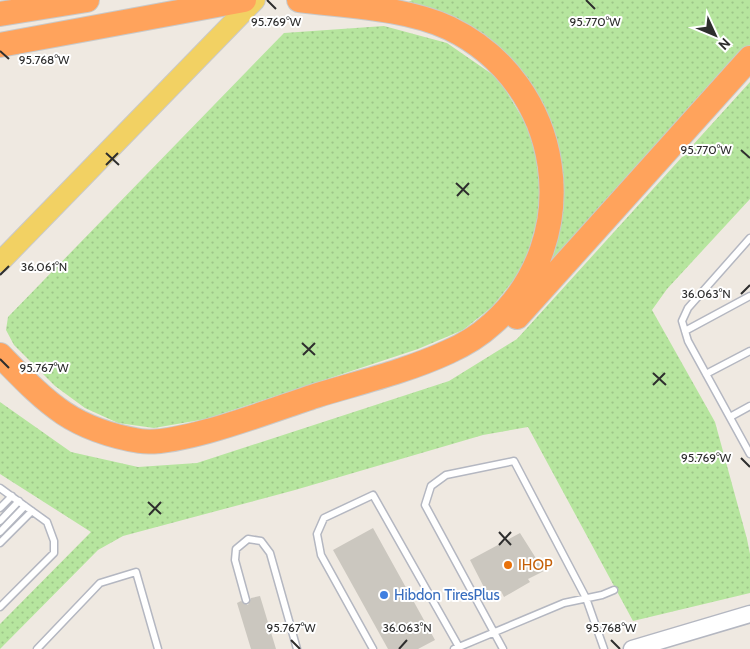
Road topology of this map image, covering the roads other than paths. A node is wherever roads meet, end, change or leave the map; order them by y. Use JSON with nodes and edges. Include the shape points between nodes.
{"nodes":[{"id":1,"x":87,"y":0,"type":"edge"},
{"id":2,"x":244,"y":0,"type":"edge"},
{"id":3,"x":255,"y":0,"type":"edge"},
{"id":4,"x":299,"y":0,"type":"edge"},
{"id":5,"x":0,"y":14,"type":"edge"},
{"id":6,"x":0,"y":45,"type":"edge"},
{"id":7,"x":750,"y":58,"type":"edge"},
{"id":8,"x":750,"y":238,"type":"edge"},
{"id":9,"x":0,"y":262,"type":"edge"},
{"id":10,"x":750,"y":296,"type":"edge"},
{"id":11,"x":685,"y":331,"type":"junction"},
{"id":12,"x":750,"y":351,"type":"edge"},
{"id":13,"x":0,"y":355,"type":"edge"},
{"id":14,"x":0,"y":374,"type":"edge"},
{"id":15,"x":706,"y":374,"type":"junction"},
{"id":16,"x":750,"y":406,"type":"edge"},
{"id":17,"x":730,"y":417,"type":"junction"},
{"id":18,"x":750,"y":454,"type":"edge"},
{"id":19,"x":2,"y":491,"type":"edge"},
{"id":20,"x":12,"y":496,"type":"junction"},
{"id":21,"x":19,"y":501,"type":"junction"},
{"id":22,"x":25,"y":506,"type":"junction"},
{"id":23,"x":0,"y":508,"type":"edge"},
{"id":24,"x":32,"y":511,"type":"junction"},
{"id":25,"x":0,"y":520,"type":"edge"},
{"id":26,"x":0,"y":532,"type":"edge"},
{"id":27,"x":0,"y":543,"type":"edge"},
{"id":28,"x":614,"y":590,"type":"dead end"},
{"id":29,"x":586,"y":598,"type":"junction"},
{"id":30,"x":246,"y":600,"type":"dead end"},
{"id":31,"x":0,"y":608,"type":"edge"},
{"id":32,"x":750,"y":614,"type":"edge"},
{"id":33,"x":495,"y":632,"type":"junction"},
{"id":34,"x":456,"y":648,"type":"edge"},
{"id":35,"x":37,"y":649,"type":"edge"},
{"id":36,"x":158,"y":649,"type":"edge"},
{"id":37,"x":296,"y":649,"type":"edge"},
{"id":38,"x":373,"y":649,"type":"edge"},
{"id":39,"x":503,"y":649,"type":"edge"},
{"id":40,"x":604,"y":649,"type":"edge"},
{"id":41,"x":632,"y":649,"type":"edge"}],
"edges":[{"from":1,"to":5,"type":"highway"},
{"from":2,"to":6,"type":"highway"},
{"from":3,"to":9,"type":"main road"},
{"from":4,"to":13,"type":"highway","via":[[399,14],[449,28],[488,54],[526,97],[549,154],[552,197],[550,218],[539,256],[508,308],[475,337],[430,360],[204,432],[144,442],[75,422],[39,395]]},
{"from":7,"to":14,"type":"highway","via":[[501,334],[452,364],[199,447],[147,455],[104,447],[66,431]]},
{"from":8,"to":11,"type":"lane","via":[[688,308],[682,321]]},
{"from":10,"to":11,"type":"lane"},
{"from":11,"to":15,"type":"lane"},
{"from":12,"to":15,"type":"lane"},
{"from":15,"to":17,"type":"lane"},
{"from":16,"to":17,"type":"lane"},
{"from":17,"to":18,"type":"lane"},
{"from":19,"to":20,"type":"lane"},
{"from":20,"to":21,"type":"lane"},
{"from":20,"to":23,"type":"lane"},
{"from":21,"to":22,"type":"lane"},
{"from":21,"to":25,"type":"lane"},
{"from":22,"to":24,"type":"lane"},
{"from":22,"to":26,"type":"lane"},
{"from":24,"to":27,"type":"lane"},
{"from":24,"to":31,"type":"lane","via":[[48,526],[55,550]]},
{"from":28,"to":29,"type":"lane"},
{"from":29,"to":33,"type":"lane","via":[[564,603]]},
{"from":29,"to":33,"type":"lane","via":[[514,460],[446,475],[431,486],[425,505]]},
{"from":29,"to":40,"type":"lane"},
{"from":30,"to":37,"type":"lane","via":[[235,560],[236,548],[248,539],[261,541],[270,553]]},
{"from":32,"to":41,"type":"street"},
{"from":33,"to":34,"type":"lane"},
{"from":33,"to":39,"type":"lane"},
{"from":34,"to":38,"type":"lane","via":[[373,495],[324,518],[317,534],[321,555]]},
{"from":35,"to":36,"type":"lane","via":[[100,583],[136,572]]}]}
